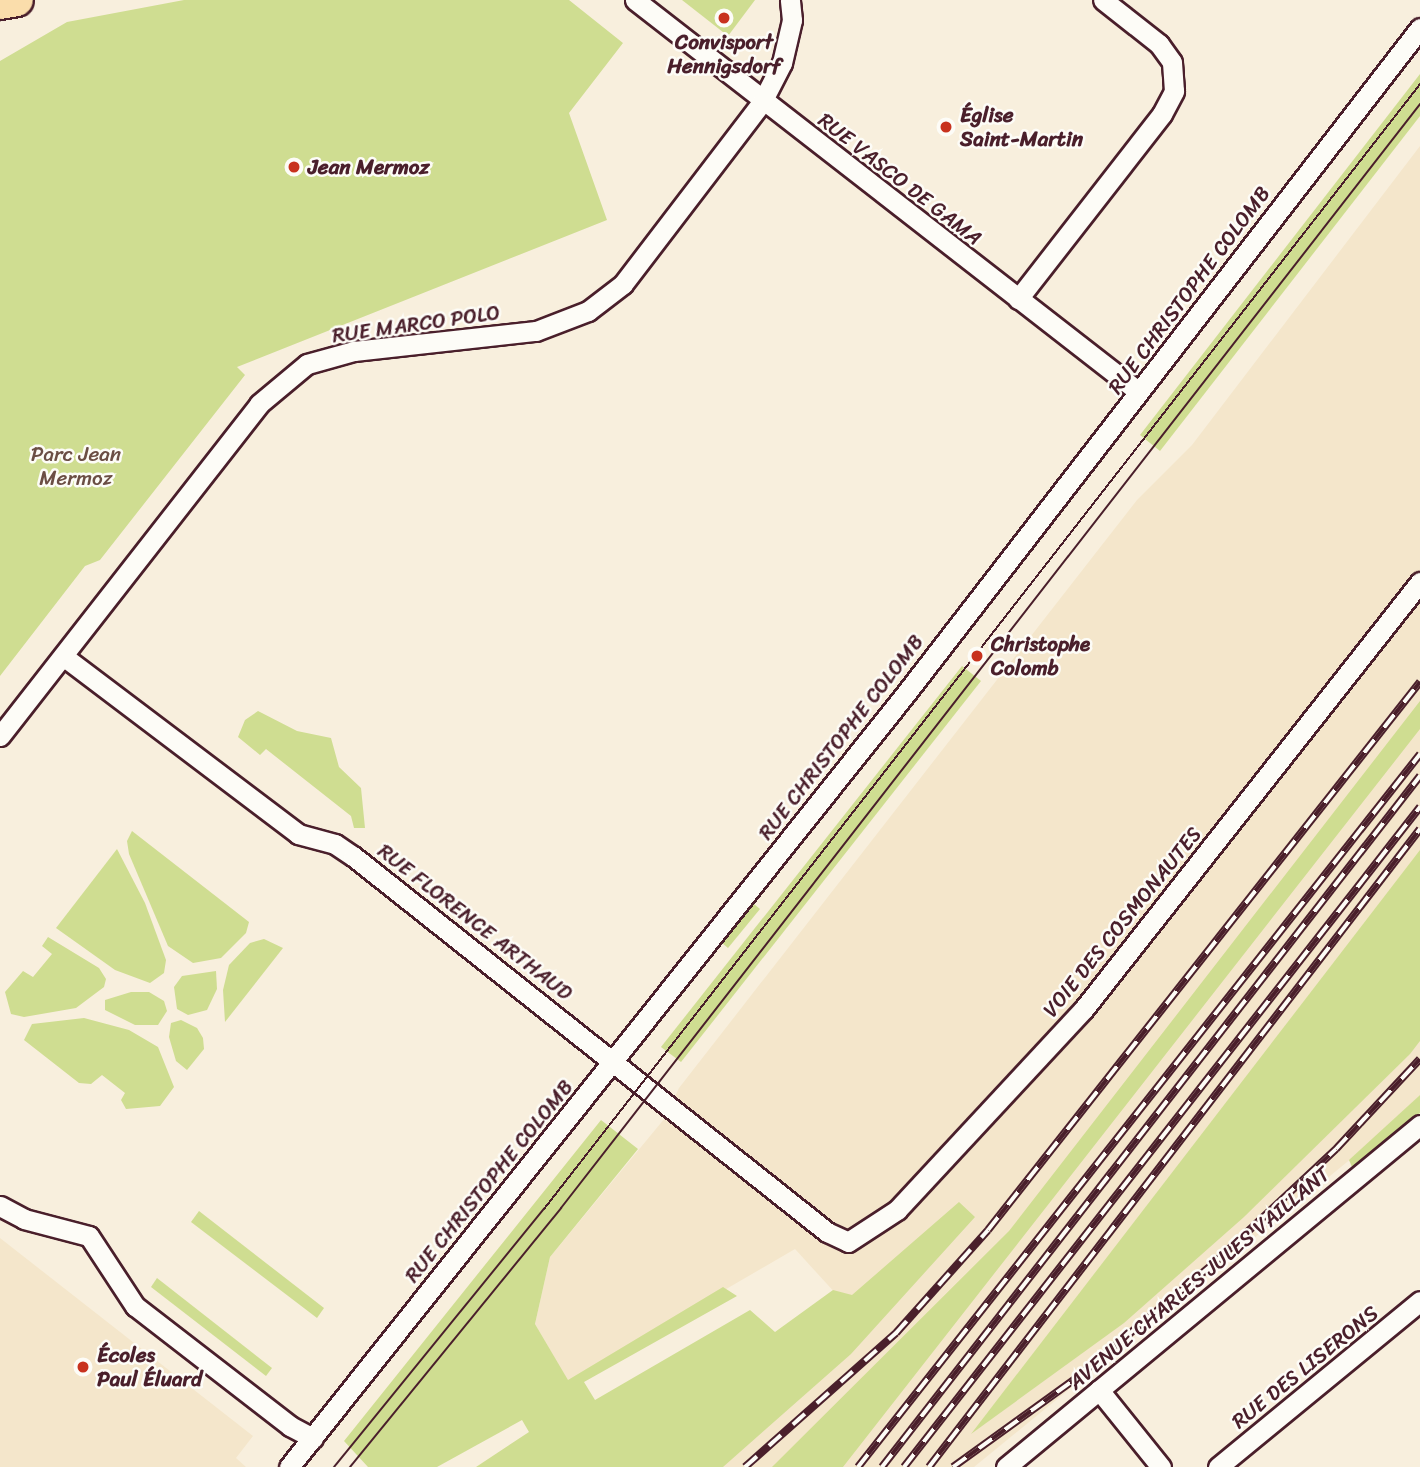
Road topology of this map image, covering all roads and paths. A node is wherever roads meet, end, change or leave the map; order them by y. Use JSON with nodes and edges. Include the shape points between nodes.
{"nodes":[{"id":1,"x":17,"y":0,"type":"edge"},
{"id":2,"x":635,"y":0,"type":"edge"},
{"id":3,"x":790,"y":0,"type":"edge"},
{"id":4,"x":1103,"y":0,"type":"edge"},
{"id":5,"x":0,"y":3,"type":"edge"},
{"id":6,"x":1420,"y":28,"type":"edge"},
{"id":7,"x":762,"y":102,"type":"junction"},
{"id":8,"x":1018,"y":299,"type":"junction"},
{"id":9,"x":1139,"y":392,"type":"junction"},
{"id":10,"x":1420,"y":582,"type":"edge"},
{"id":11,"x":63,"y":656,"type":"junction"},
{"id":12,"x":0,"y":736,"type":"edge"},
{"id":13,"x":615,"y":1062,"type":"junction"},
{"id":14,"x":1420,"y":1125,"type":"edge"},
{"id":15,"x":0,"y":1206,"type":"edge"},
{"id":16,"x":848,"y":1241,"type":"joint"},
{"id":17,"x":1420,"y":1301,"type":"edge"},
{"id":18,"x":1099,"y":1390,"type":"junction"},
{"id":19,"x":313,"y":1438,"type":"junction"},
{"id":20,"x":289,"y":1467,"type":"edge"},
{"id":21,"x":1006,"y":1467,"type":"edge"},
{"id":22,"x":1161,"y":1467,"type":"edge"},
{"id":23,"x":1218,"y":1467,"type":"edge"}],
"edges":[{"from":1,"to":5,"type":"main road"},
{"from":2,"to":7,"type":"street","name":"RUE VASCO DE GAMA"},
{"from":3,"to":7,"type":"street","name":"RUE MARCO POLO","via":[[792,20],[782,64]]},
{"from":4,"to":8,"type":"street","via":[[1159,44],[1172,62],[1174,91],[1162,114]]},
{"from":6,"to":9,"type":"street","name":"RUE CHRISTOPHE COLOMB"},
{"from":7,"to":8,"type":"street","name":"RUE VASCO DE GAMA"},
{"from":7,"to":11,"type":"street","name":"RUE MARCO POLO","via":[[623,285],[588,311],[536,331],[354,351],[307,364],[259,404]]},
{"from":8,"to":9,"type":"street","name":"RUE VASCO DE GAMA"},
{"from":9,"to":13,"type":"street","name":"RUE CHRISTOPHE COLOMB"},
{"from":10,"to":16,"type":"street","name":"VOIE DES COSMONAUTES","via":[[1083,1010],[897,1210]]},
{"from":11,"to":12,"type":"street","name":"RUE MARCO POLO"},
{"from":11,"to":13,"type":"street","name":"RUE FLORENCE ARTHAUD","via":[[298,834],[335,844],[353,856]]},
{"from":13,"to":16,"type":"street","name":"RUE FLORENCE ARTHAUD","via":[[827,1232]]},
{"from":13,"to":19,"type":"street","name":"RUE CHRISTOPHE COLOMB"},
{"from":14,"to":18,"type":"street","name":"AVENUE CHARLES JULES VAILLANT"},
{"from":15,"to":19,"type":"street","via":[[24,1219],[89,1236],[135,1306],[289,1426]]},
{"from":17,"to":23,"type":"street","name":"RUE DES LISERONS"},
{"from":18,"to":21,"type":"street","name":"AVENUE CHARLES JULES VAILLANT"},
{"from":18,"to":22,"type":"street"},
{"from":19,"to":20,"type":"street","name":"RUE CHRISTOPHE COLOMB"}]}
